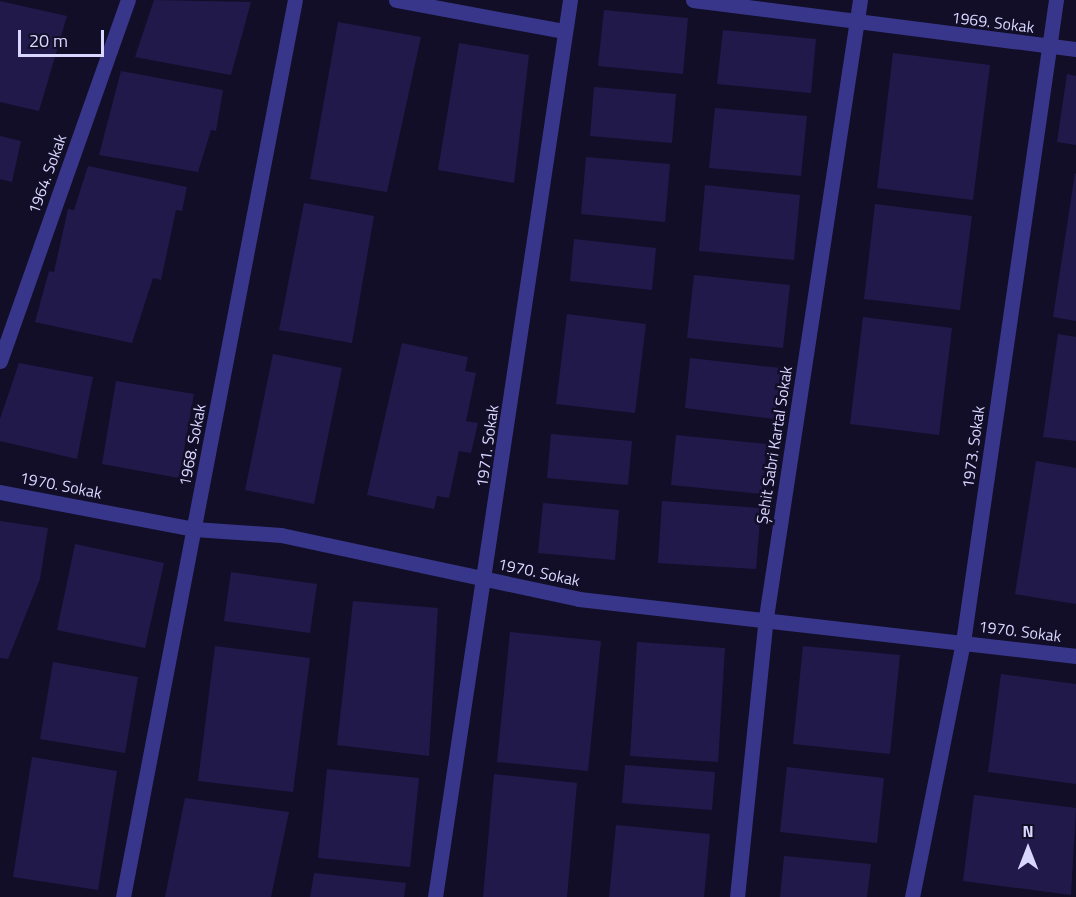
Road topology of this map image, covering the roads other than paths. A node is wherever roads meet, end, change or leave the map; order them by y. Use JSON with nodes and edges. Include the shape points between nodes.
{"nodes":[{"id":1,"x":128,"y":0,"type":"edge"},
{"id":2,"x":295,"y":0,"type":"edge"},
{"id":3,"x":396,"y":0,"type":"edge"},
{"id":4,"x":570,"y":0,"type":"edge"},
{"id":5,"x":693,"y":0,"type":"edge"},
{"id":6,"x":860,"y":0,"type":"edge"},
{"id":7,"x":1056,"y":0,"type":"edge"},
{"id":8,"x":856,"y":23,"type":"junction"},
{"id":9,"x":563,"y":31,"type":"junction"},
{"id":10,"x":1049,"y":47,"type":"junction"},
{"id":11,"x":1076,"y":49,"type":"edge"},
{"id":12,"x":0,"y":361,"type":"edge"},
{"id":13,"x":0,"y":492,"type":"edge"},
{"id":14,"x":194,"y":529,"type":"junction"},
{"id":15,"x":487,"y":579,"type":"junction"},
{"id":16,"x":766,"y":617,"type":"junction"},
{"id":17,"x":963,"y":642,"type":"junction"},
{"id":18,"x":1076,"y":656,"type":"edge"},
{"id":19,"x":123,"y":897,"type":"edge"},
{"id":20,"x":435,"y":897,"type":"edge"},
{"id":21,"x":737,"y":897,"type":"edge"},
{"id":22,"x":912,"y":897,"type":"edge"}],
"edges":[{"from":1,"to":12,"type":"street","name":"1964. Sokak"},
{"from":2,"to":14,"type":"street","name":"1968. Sokak"},
{"from":3,"to":9,"type":"street"},
{"from":4,"to":9,"type":"street","name":"1971. Sokak"},
{"from":5,"to":8,"type":"street","name":"1969. Sokak"},
{"from":6,"to":8,"type":"street","name":"Şehit Sabri Kartal Sokak"},
{"from":7,"to":10,"type":"street","name":"1973. Sokak"},
{"from":8,"to":10,"type":"street","name":"1969. Sokak"},
{"from":8,"to":16,"type":"street","name":"Şehit Sabri Kartal Sokak"},
{"from":9,"to":15,"type":"street","name":"1971. Sokak"},
{"from":10,"to":11,"type":"street","name":"1969. Sokak"},
{"from":10,"to":17,"type":"street","name":"1973. Sokak"},
{"from":13,"to":14,"type":"street","name":"1970. Sokak"},
{"from":14,"to":15,"type":"street","name":"1970. Sokak","via":[[281,536]]},
{"from":14,"to":19,"type":"street","name":"1968. Sokak"},
{"from":15,"to":16,"type":"street","name":"1970. Sokak","via":[[579,599]]},
{"from":15,"to":20,"type":"street","name":"1971. Sokak"},
{"from":16,"to":17,"type":"street","name":"1970. Sokak"},
{"from":16,"to":21,"type":"street","name":"Şehit Sabri Kartal Sokak"},
{"from":17,"to":18,"type":"street","name":"1970. Sokak"},
{"from":17,"to":22,"type":"street","name":"1973. Sokak"}]}
